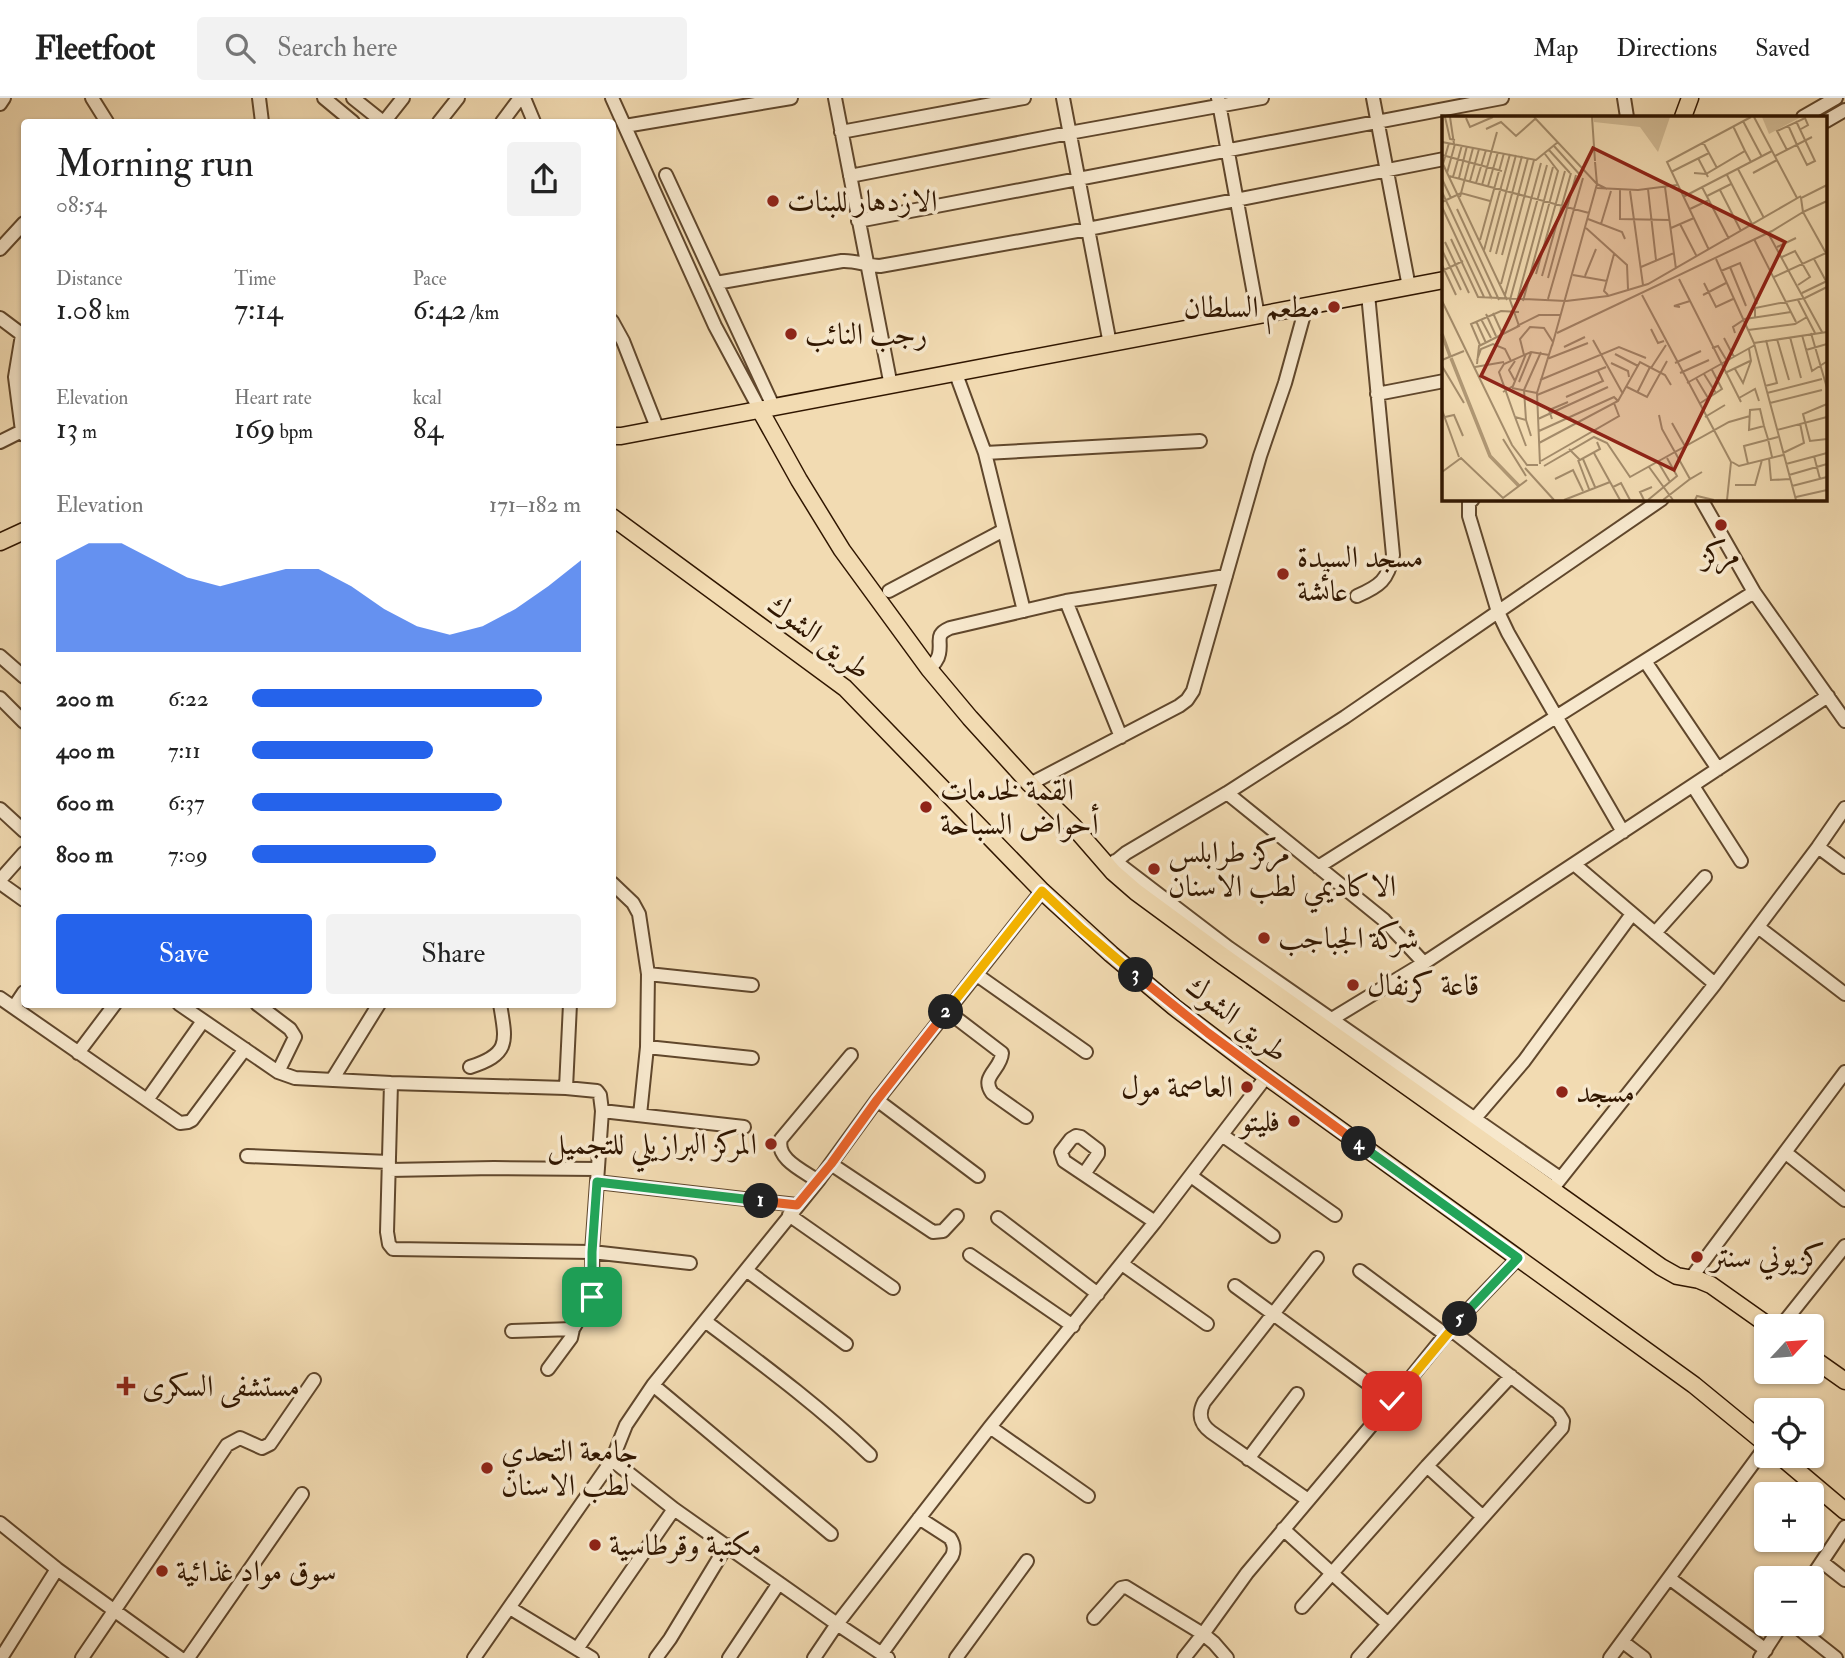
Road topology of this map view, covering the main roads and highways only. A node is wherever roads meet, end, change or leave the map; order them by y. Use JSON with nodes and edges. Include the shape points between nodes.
{"nodes":[{"id":1,"x":1690,"y":98,"type":"edge"},
{"id":2,"x":1683,"y":116,"type":"edge"},
{"id":3,"x":1442,"y":280,"type":"edge"},
{"id":4,"x":767,"y":409,"type":"junction"},
{"id":5,"x":616,"y":438,"type":"edge"},
{"id":6,"x":616,"y":520,"type":"edge"},
{"id":7,"x":21,"y":532,"type":"edge"},
{"id":8,"x":0,"y":542,"type":"edge"},
{"id":9,"x":779,"y":641,"type":"junction"},
{"id":10,"x":769,"y":655,"type":"dead end"},
{"id":11,"x":1754,"y":1315,"type":"edge"},
{"id":12,"x":1824,"y":1366,"type":"edge"},
{"id":13,"x":1845,"y":1381,"type":"edge"},
{"id":14,"x":1754,"y":1435,"type":"edge"},
{"id":15,"x":1793,"y":1468,"type":"edge"},
{"id":16,"x":1845,"y":1511,"type":"edge"}],
"edges":[{"from":1,"to":2,"type":"main road"},
{"from":3,"to":4,"type":"main road"},
{"from":4,"to":5,"type":"main road"},
{"from":4,"to":11,"type":"main road","name":"طريق الشوك","via":[[799,480],[842,550],[929,669],[1030,784],[1136,892],[1556,1184],[1671,1274],[1712,1285]]},
{"from":6,"to":9,"type":"main road","name":"طريق الشوك"},
{"from":7,"to":8,"type":"main road"},
{"from":9,"to":10,"type":"main road"},
{"from":9,"to":14,"type":"main road","name":"طريق الشوك","via":[[859,702],[1042,891],[1208,1033],[1694,1385]]},
{"from":12,"to":13,"type":"main road"},
{"from":15,"to":16,"type":"main road"}]}
